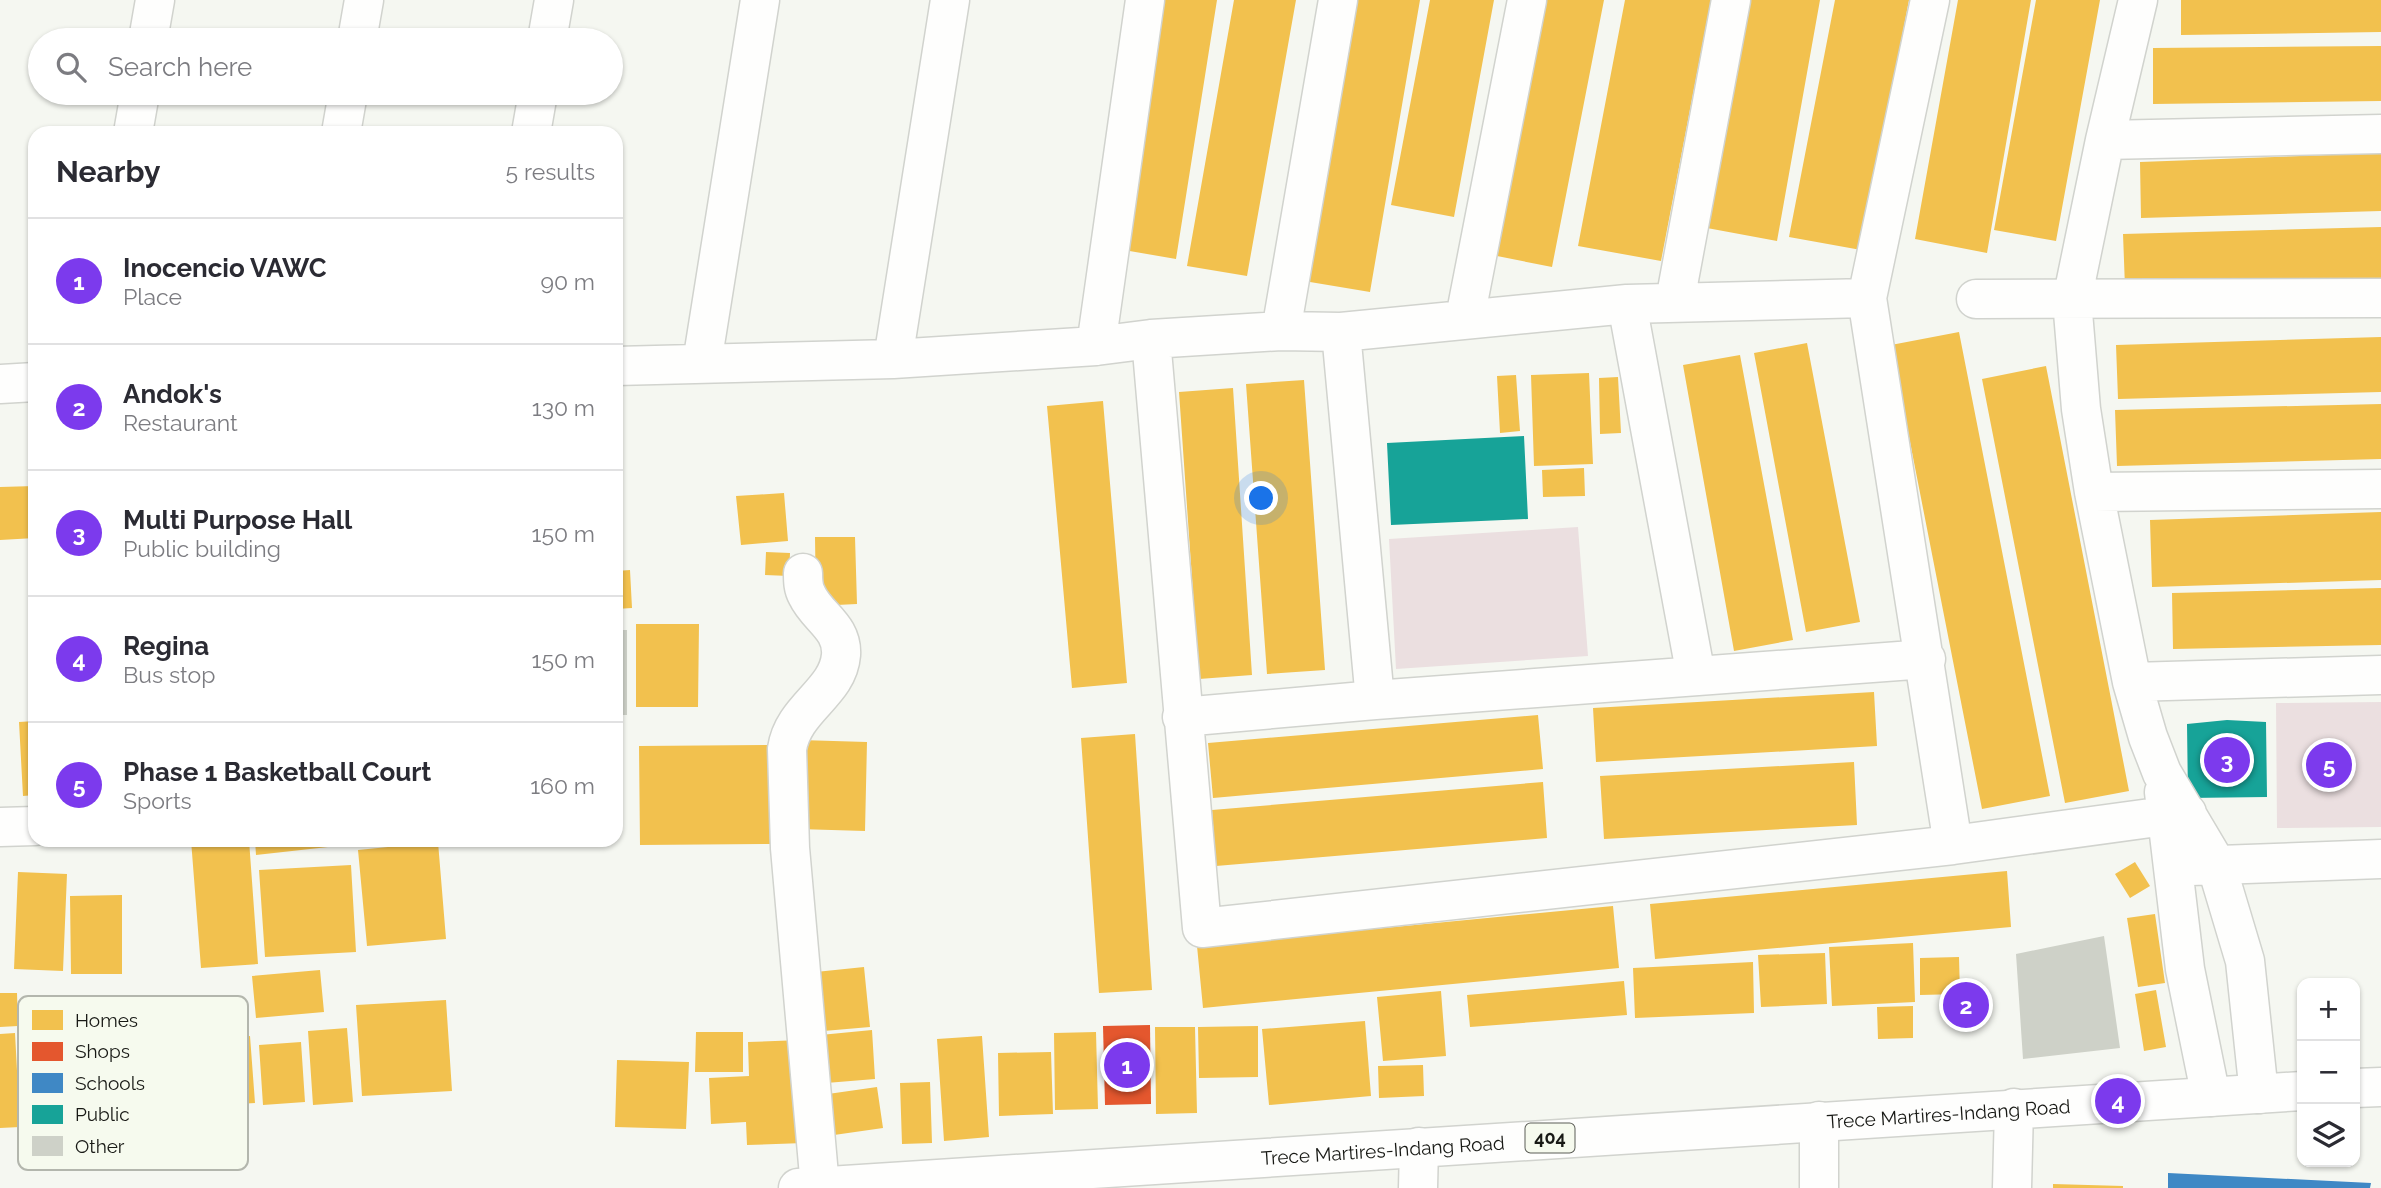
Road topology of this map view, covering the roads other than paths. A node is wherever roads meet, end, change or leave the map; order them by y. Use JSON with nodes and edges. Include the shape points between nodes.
{"nodes":[{"id":1,"x":155,"y":0,"type":"edge"},
{"id":2,"x":364,"y":0,"type":"edge"},
{"id":3,"x":554,"y":0,"type":"edge"},
{"id":4,"x":760,"y":0,"type":"edge"},
{"id":5,"x":950,"y":0,"type":"edge"},
{"id":6,"x":1145,"y":0,"type":"edge"},
{"id":7,"x":1338,"y":0,"type":"edge"},
{"id":8,"x":1527,"y":0,"type":"edge"},
{"id":9,"x":1731,"y":0,"type":"edge"},
{"id":10,"x":1930,"y":0,"type":"edge"},
{"id":11,"x":2138,"y":0,"type":"edge"},
{"id":12,"x":150,"y":28,"type":"edge"},
{"id":13,"x":359,"y":28,"type":"edge"},
{"id":14,"x":549,"y":28,"type":"edge"},
{"id":15,"x":138,"y":105,"type":"edge"},
{"id":16,"x":346,"y":105,"type":"edge"},
{"id":17,"x":536,"y":105,"type":"edge"},
{"id":18,"x":134,"y":126,"type":"edge"},
{"id":19,"x":342,"y":126,"type":"edge"},
{"id":20,"x":532,"y":126,"type":"edge"},
{"id":21,"x":2381,"y":134,"type":"edge"},
{"id":22,"x":2105,"y":140,"type":"junction"},
{"id":23,"x":1867,"y":298,"type":"junction"},
{"id":24,"x":2381,"y":298,"type":"edge"},
{"id":25,"x":1976,"y":299,"type":"dead end"},
{"id":26,"x":2072,"y":300,"type":"junction"},
{"id":27,"x":1675,"y":302,"type":"junction"},
{"id":28,"x":1626,"y":304,"type":"junction"},
{"id":29,"x":1465,"y":318,"type":"junction"},
{"id":30,"x":1281,"y":331,"type":"junction"},
{"id":31,"x":1341,"y":332,"type":"junction"},
{"id":32,"x":1151,"y":339,"type":"junction"},
{"id":33,"x":1096,"y":346,"type":"junction"},
{"id":34,"x":893,"y":359,"type":"junction"},
{"id":35,"x":702,"y":363,"type":"junction"},
{"id":36,"x":623,"y":366,"type":"edge"},
{"id":37,"x":28,"y":382,"type":"edge"},
{"id":38,"x":0,"y":384,"type":"edge"},
{"id":39,"x":2381,"y":489,"type":"edge"},
{"id":40,"x":2094,"y":492,"type":"junction"},
{"id":41,"x":803,"y":573,"type":"dead end"},
{"id":42,"x":1926,"y":659,"type":"junction"},
{"id":43,"x":2381,"y":675,"type":"edge"},
{"id":44,"x":1696,"y":676,"type":"junction"},
{"id":45,"x":2132,"y":682,"type":"junction"},
{"id":46,"x":1375,"y":700,"type":"junction"},
{"id":47,"x":1182,"y":717,"type":"junction"},
{"id":48,"x":2177,"y":815,"type":"junction"},
{"id":49,"x":28,"y":826,"type":"edge"},
{"id":50,"x":0,"y":827,"type":"edge"},
{"id":51,"x":1954,"y":845,"type":"junction"},
{"id":52,"x":2381,"y":859,"type":"edge"},
{"id":53,"x":2216,"y":864,"type":"junction"},
{"id":54,"x":2173,"y":867,"type":"junction"},
{"id":55,"x":2381,"y":1087,"type":"edge"},
{"id":56,"x":2360,"y":1088,"type":"edge"},
{"id":57,"x":2297,"y":1091,"type":"edge"},
{"id":58,"x":2259,"y":1094,"type":"junction"},
{"id":59,"x":2211,"y":1097,"type":"junction"},
{"id":60,"x":2014,"y":1108,"type":"junction"},
{"id":61,"x":1819,"y":1121,"type":"junction"},
{"id":62,"x":1419,"y":1147,"type":"junction"},
{"id":63,"x":1100,"y":1178,"type":"edge"},
{"id":64,"x":809,"y":1187,"type":"edge"},
{"id":65,"x":1418,"y":1188,"type":"edge"},
{"id":66,"x":1819,"y":1188,"type":"edge"},
{"id":67,"x":2012,"y":1188,"type":"edge"}],
"edges":[{"from":1,"to":12,"type":"street"},
{"from":2,"to":13,"type":"street"},
{"from":3,"to":14,"type":"street"},
{"from":4,"to":35,"type":"street"},
{"from":5,"to":34,"type":"street"},
{"from":6,"to":33,"type":"street"},
{"from":7,"to":30,"type":"street"},
{"from":8,"to":29,"type":"street"},
{"from":9,"to":27,"type":"street"},
{"from":10,"to":23,"type":"street"},
{"from":11,"to":22,"type":"street"},
{"from":15,"to":18,"type":"street"},
{"from":16,"to":19,"type":"street"},
{"from":17,"to":20,"type":"street"},
{"from":21,"to":22,"type":"street"},
{"from":22,"to":26,"type":"street"},
{"from":23,"to":27,"type":"street"},
{"from":23,"to":42,"type":"street"},
{"from":24,"to":26,"type":"street"},
{"from":25,"to":26,"type":"street"},
{"from":26,"to":40,"type":"street"},
{"from":27,"to":28,"type":"street"},
{"from":28,"to":29,"type":"street"},
{"from":28,"to":44,"type":"street"},
{"from":29,"to":31,"type":"street"},
{"from":30,"to":31,"type":"street"},
{"from":30,"to":32,"type":"street"},
{"from":31,"to":46,"type":"street"},
{"from":32,"to":33,"type":"street"},
{"from":32,"to":47,"type":"street"},
{"from":33,"to":34,"type":"street"},
{"from":34,"to":35,"type":"street"},
{"from":35,"to":36,"type":"street"},
{"from":37,"to":38,"type":"street"},
{"from":39,"to":40,"type":"street"},
{"from":40,"to":45,"type":"street"},
{"from":41,"to":64,"type":"street","via":[[808,598],[832,625],[841,655],[827,686],[795,723],[788,749]]},
{"from":42,"to":44,"type":"street"},
{"from":42,"to":51,"type":"street"},
{"from":43,"to":45,"type":"street"},
{"from":44,"to":46,"type":"street"},
{"from":45,"to":48,"type":"street"},
{"from":46,"to":47,"type":"street"},
{"from":47,"to":51,"type":"street","via":[[1202,928]]},
{"from":48,"to":51,"type":"street"},
{"from":48,"to":53,"type":"street"},
{"from":48,"to":54,"type":"street"},
{"from":49,"to":50,"type":"street"},
{"from":52,"to":53,"type":"street"},
{"from":53,"to":54,"type":"street"},
{"from":53,"to":58,"type":"street","via":[[2245,961]]},
{"from":54,"to":59,"type":"street","via":[[2185,969]]},
{"from":55,"to":56,"type":"street"},
{"from":57,"to":58,"type":"street","name":"Trece Martires-Indang Road","number":"404"},
{"from":58,"to":59,"type":"street","name":"Trece Martires-Indang Road","number":"404"},
{"from":59,"to":60,"type":"street","name":"Trece Martires-Indang Road","number":"404"},
{"from":60,"to":61,"type":"street","name":"Trece Martires-Indang Road","number":"404"},
{"from":60,"to":67,"type":"street"},
{"from":61,"to":62,"type":"street","name":"Trece Martires-Indang Road","number":"404"},
{"from":61,"to":66,"type":"street"},
{"from":62,"to":63,"type":"street","name":"Trece Martires-Indang Road","number":"404"},
{"from":62,"to":65,"type":"street"},
{"from":63,"to":64,"type":"street","name":"Trece Martires-Indang Road","number":"404"}]}
